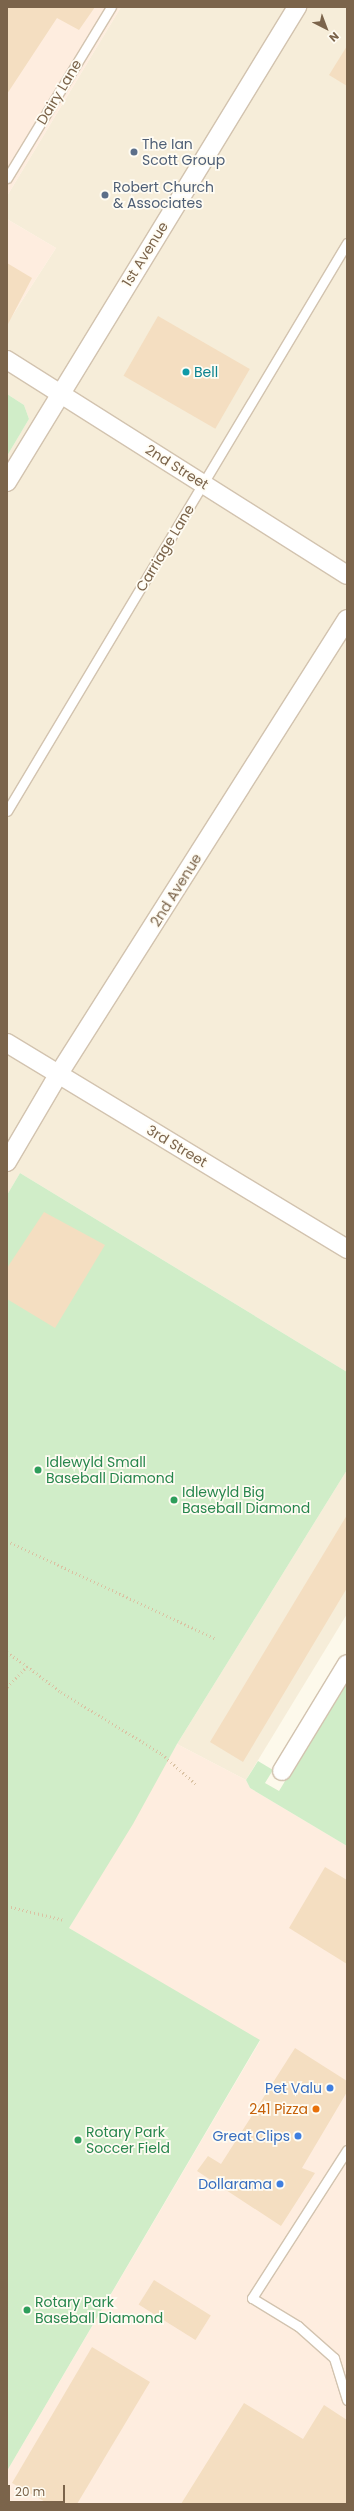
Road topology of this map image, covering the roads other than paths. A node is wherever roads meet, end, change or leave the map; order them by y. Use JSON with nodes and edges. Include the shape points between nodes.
{"nodes":[{"id":1,"x":111,"y":7,"type":"edge"},
{"id":2,"x":297,"y":7,"type":"edge"},
{"id":3,"x":7,"y":178,"type":"edge"},
{"id":4,"x":347,"y":243,"type":"edge"},
{"id":5,"x":7,"y":360,"type":"edge"},
{"id":6,"x":59,"y":393,"type":"junction"},
{"id":7,"x":7,"y":482,"type":"edge"},
{"id":8,"x":203,"y":484,"type":"junction"},
{"id":9,"x":347,"y":575,"type":"edge"},
{"id":10,"x":347,"y":619,"type":"edge"},
{"id":11,"x":7,"y":811,"type":"edge"},
{"id":12,"x":7,"y":1043,"type":"edge"},
{"id":13,"x":58,"y":1075,"type":"junction"},
{"id":14,"x":7,"y":1162,"type":"edge"},
{"id":15,"x":347,"y":1249,"type":"edge"},
{"id":16,"x":347,"y":1664,"type":"edge"},
{"id":17,"x":282,"y":1771,"type":"dead end"},
{"id":18,"x":347,"y":2150,"type":"edge"},
{"id":19,"x":347,"y":2400,"type":"edge"}],
"edges":[{"from":1,"to":3,"type":"lane","name":"Dairy Lane"},
{"from":2,"to":6,"type":"street","name":"1st Avenue"},
{"from":4,"to":8,"type":"lane","name":"Carriage Lane"},
{"from":5,"to":6,"type":"street","name":"2nd Street"},
{"from":6,"to":7,"type":"street","name":"1st Avenue"},
{"from":6,"to":8,"type":"street","name":"2nd Street"},
{"from":8,"to":9,"type":"street","name":"2nd Street"},
{"from":8,"to":11,"type":"lane","name":"Carriage Lane"},
{"from":10,"to":13,"type":"street","name":"2nd Avenue"},
{"from":12,"to":13,"type":"street","name":"3rd Street"},
{"from":13,"to":14,"type":"street","name":"2nd Avenue"},
{"from":13,"to":15,"type":"street","name":"3rd Street"},
{"from":16,"to":17,"type":"street"},
{"from":18,"to":19,"type":"lane","via":[[252,2298],[298,2326],[334,2358]]}]}
